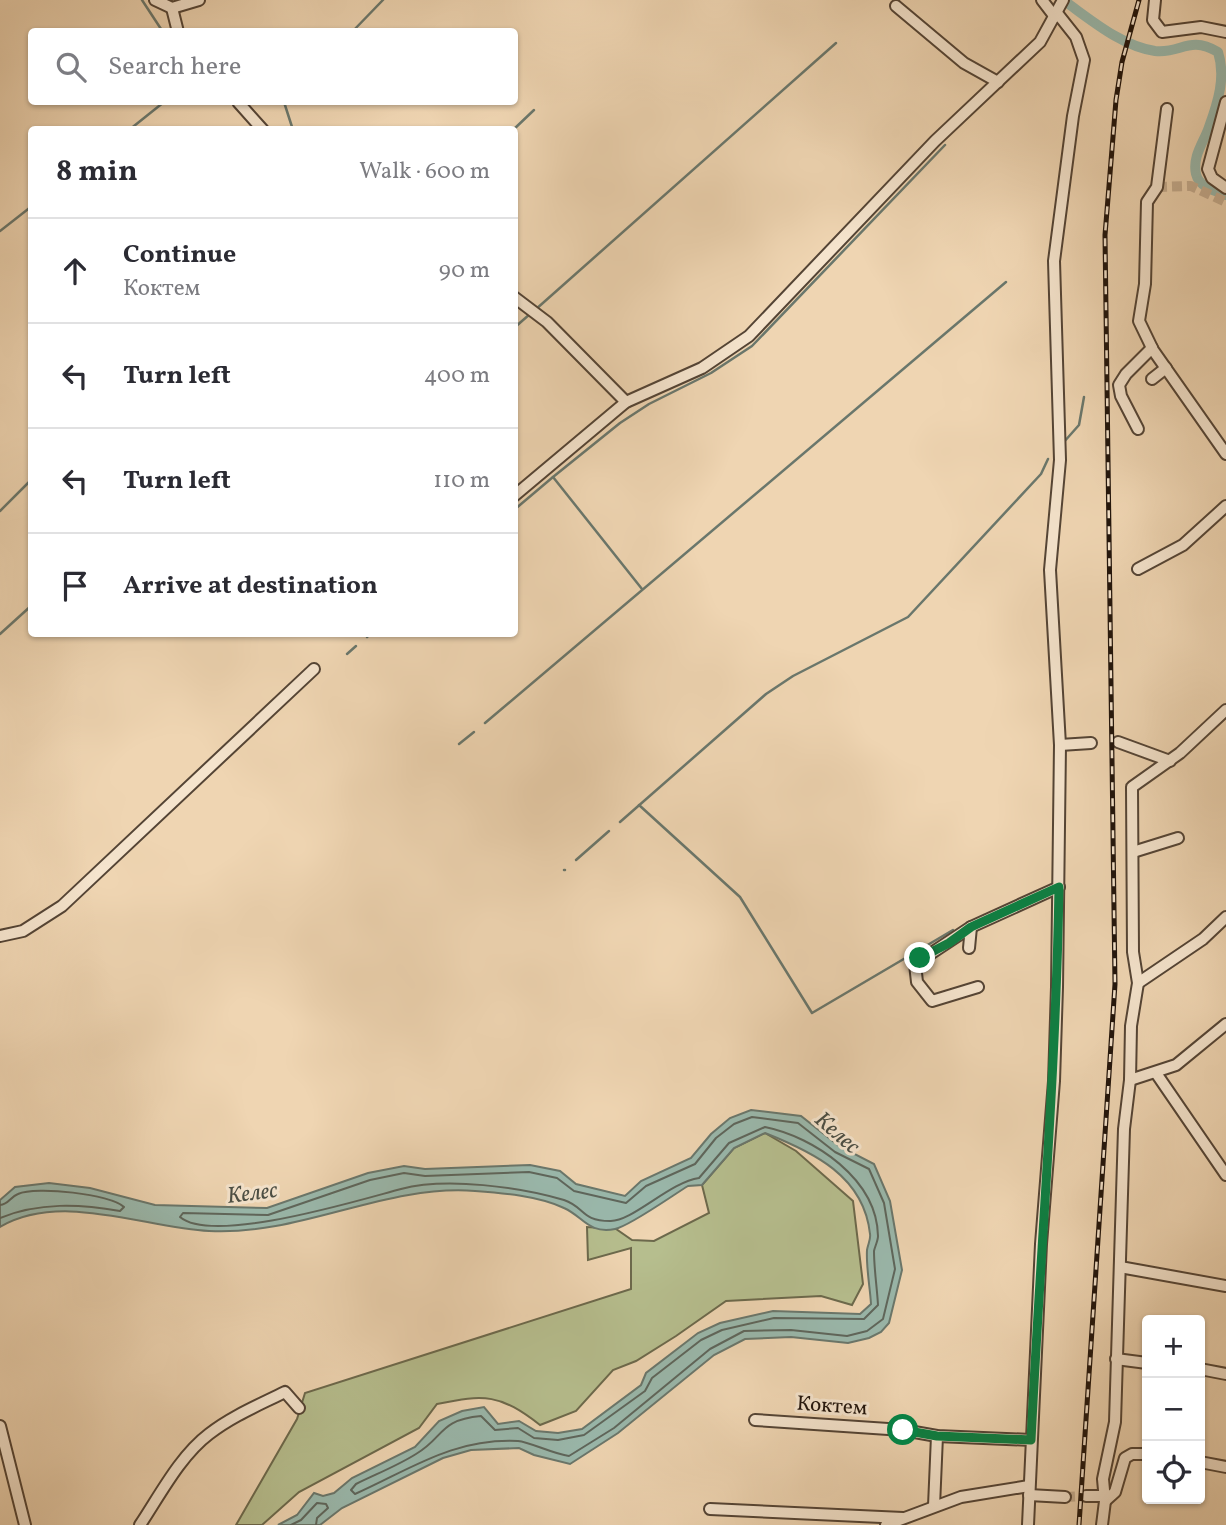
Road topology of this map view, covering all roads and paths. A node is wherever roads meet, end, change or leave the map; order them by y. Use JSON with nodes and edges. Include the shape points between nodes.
{"nodes":[{"id":1,"x":155,"y":0,"type":"edge"},
{"id":2,"x":199,"y":0,"type":"edge"},
{"id":3,"x":1042,"y":0,"type":"edge"},
{"id":4,"x":1155,"y":0,"type":"edge"},
{"id":5,"x":896,"y":6,"type":"dead end"},
{"id":6,"x":172,"y":8,"type":"junction"},
{"id":7,"x":1059,"y":8,"type":"edge"},
{"id":8,"x":177,"y":28,"type":"edge"},
{"id":9,"x":1226,"y":32,"type":"edge"},
{"id":10,"x":998,"y":82,"type":"junction"},
{"id":11,"x":1226,"y":102,"type":"edge"},
{"id":12,"x":241,"y":105,"type":"edge"},
{"id":13,"x":1167,"y":109,"type":"dead end"},
{"id":14,"x":259,"y":126,"type":"edge"},
{"id":15,"x":1226,"y":188,"type":"edge"},
{"id":16,"x":518,"y":300,"type":"edge"},
{"id":17,"x":1152,"y":348,"type":"junction"},
{"id":18,"x":1166,"y":368,"type":"junction"},
{"id":19,"x":1152,"y":379,"type":"dead end"},
{"id":20,"x":626,"y":402,"type":"junction"},
{"id":21,"x":1138,"y":429,"type":"dead end"},
{"id":22,"x":1226,"y":454,"type":"edge"},
{"id":23,"x":518,"y":493,"type":"edge"},
{"id":24,"x":1226,"y":506,"type":"edge"},
{"id":25,"x":1138,"y":569,"type":"dead end"},
{"id":26,"x":314,"y":669,"type":"dead end"},
{"id":27,"x":1226,"y":710,"type":"edge"},
{"id":28,"x":1118,"y":742,"type":"dead end"},
{"id":29,"x":1091,"y":743,"type":"dead end"},
{"id":30,"x":1060,"y":745,"type":"junction"},
{"id":31,"x":1170,"y":761,"type":"junction"},
{"id":32,"x":1178,"y":838,"type":"dead end"},
{"id":33,"x":1133,"y":852,"type":"junction"},
{"id":34,"x":1059,"y":887,"type":"junction"},
{"id":35,"x":1226,"y":916,"type":"edge"},
{"id":36,"x":971,"y":927,"type":"junction"},
{"id":37,"x":0,"y":936,"type":"edge"},
{"id":38,"x":969,"y":948,"type":"dead end"},
{"id":39,"x":1138,"y":983,"type":"junction"},
{"id":40,"x":978,"y":987,"type":"dead end"},
{"id":41,"x":1226,"y":1024,"type":"edge"},
{"id":42,"x":1156,"y":1073,"type":"junction"},
{"id":43,"x":1130,"y":1080,"type":"junction"},
{"id":44,"x":1226,"y":1175,"type":"edge"},
{"id":45,"x":1120,"y":1267,"type":"junction"},
{"id":46,"x":1226,"y":1286,"type":"edge"},
{"id":47,"x":1116,"y":1359,"type":"junction"},
{"id":48,"x":1142,"y":1362,"type":"edge"},
{"id":49,"x":1205,"y":1370,"type":"edge"},
{"id":50,"x":1226,"y":1374,"type":"edge"},
{"id":51,"x":299,"y":1408,"type":"dead end"},
{"id":52,"x":755,"y":1420,"type":"dead end"},
{"id":53,"x":0,"y":1426,"type":"edge"},
{"id":54,"x":937,"y":1436,"type":"junction"},
{"id":55,"x":1031,"y":1440,"type":"junction"},
{"id":56,"x":1142,"y":1454,"type":"edge"},
{"id":57,"x":1205,"y":1463,"type":"edge"},
{"id":58,"x":1226,"y":1467,"type":"edge"},
{"id":59,"x":1029,"y":1491,"type":"junction"},
{"id":60,"x":1086,"y":1496,"type":"tunnel mouth"},
{"id":61,"x":1065,"y":1497,"type":"tunnel mouth"},
{"id":62,"x":1104,"y":1499,"type":"junction"},
{"id":63,"x":934,"y":1506,"type":"junction"},
{"id":64,"x":710,"y":1508,"type":"dead end"},
{"id":65,"x":903,"y":1518,"type":"junction"},
{"id":66,"x":25,"y":1525,"type":"edge"},
{"id":67,"x":140,"y":1525,"type":"edge"},
{"id":68,"x":886,"y":1525,"type":"edge"},
{"id":69,"x":1028,"y":1525,"type":"edge"},
{"id":70,"x":1102,"y":1525,"type":"edge"}],
"edges":[{"from":1,"to":6,"type":"street"},
{"from":2,"to":6,"type":"street"},
{"from":3,"to":7,"type":"street"},
{"from":4,"to":9,"type":"street","via":[[1152,17],[1156,27],[1166,33],[1201,27]]},
{"from":5,"to":10,"type":"street","via":[[964,63]]},
{"from":6,"to":8,"type":"street"},
{"from":7,"to":10,"type":"street","via":[[1040,42]]},
{"from":7,"to":30,"type":"street","via":[[1083,49],[1084,60],[1054,261],[1060,460],[1050,570]]},
{"from":10,"to":20,"type":"street","via":[[935,141],[749,336],[702,368]]},
{"from":11,"to":15,"type":"street","via":[[1208,169]]},
{"from":12,"to":14,"type":"street"},
{"from":13,"to":17,"type":"street","via":[[1157,187],[1147,202],[1145,284],[1139,317]]},
{"from":16,"to":20,"type":"street","via":[[547,322]]},
{"from":17,"to":18,"type":"street"},
{"from":17,"to":21,"type":"street","via":[[1119,385]]},
{"from":18,"to":19,"type":"street"},
{"from":18,"to":22,"type":"street"},
{"from":20,"to":23,"type":"street"},
{"from":24,"to":25,"type":"street","via":[[1183,545]]},
{"from":26,"to":37,"type":"street","via":[[62,906],[23,931]]},
{"from":27,"to":31,"type":"street"},
{"from":28,"to":31,"type":"street"},
{"from":29,"to":30,"type":"street"},
{"from":30,"to":34,"type":"street"},
{"from":31,"to":33,"type":"street","via":[[1132,787]]},
{"from":32,"to":33,"type":"street"},
{"from":33,"to":39,"type":"street","via":[[1133,962]]},
{"from":34,"to":36,"type":"street"},
{"from":34,"to":55,"type":"street","via":[[1054,1081]]},
{"from":35,"to":39,"type":"street","via":[[1203,939]]},
{"from":36,"to":38,"type":"street"},
{"from":36,"to":40,"type":"street","via":[[917,960],[914,970],[932,1001]]},
{"from":39,"to":43,"type":"street"},
{"from":41,"to":42,"type":"street","via":[[1182,1061]]},
{"from":42,"to":43,"type":"street"},
{"from":42,"to":44,"type":"street"},
{"from":43,"to":45,"type":"street"},
{"from":45,"to":46,"type":"street"},
{"from":45,"to":47,"type":"street"},
{"from":47,"to":48,"type":"street"},
{"from":47,"to":62,"type":"street","via":[[1115,1422],[1104,1471]]},
{"from":49,"to":50,"type":"street"},
{"from":51,"to":67,"type":"street","via":[[285,1392],[206,1436]]},
{"from":52,"to":54,"type":"street","name":"Коктем"},
{"from":53,"to":66,"type":"street"},
{"from":54,"to":55,"type":"street","name":"Коктем"},
{"from":54,"to":63,"type":"street"},
{"from":55,"to":59,"type":"street"},
{"from":56,"to":62,"type":"street","via":[[1125,1458],[1115,1492]]},
{"from":57,"to":58,"type":"street"},
{"from":59,"to":61,"type":"street"},
{"from":59,"to":63,"type":"street","via":[[961,1497]]},
{"from":59,"to":69,"type":"street"},
{"from":60,"to":62,"type":"street"},
{"from":62,"to":70,"type":"street"},
{"from":63,"to":65,"type":"street"},
{"from":64,"to":65,"type":"street"},
{"from":65,"to":68,"type":"street"}]}
